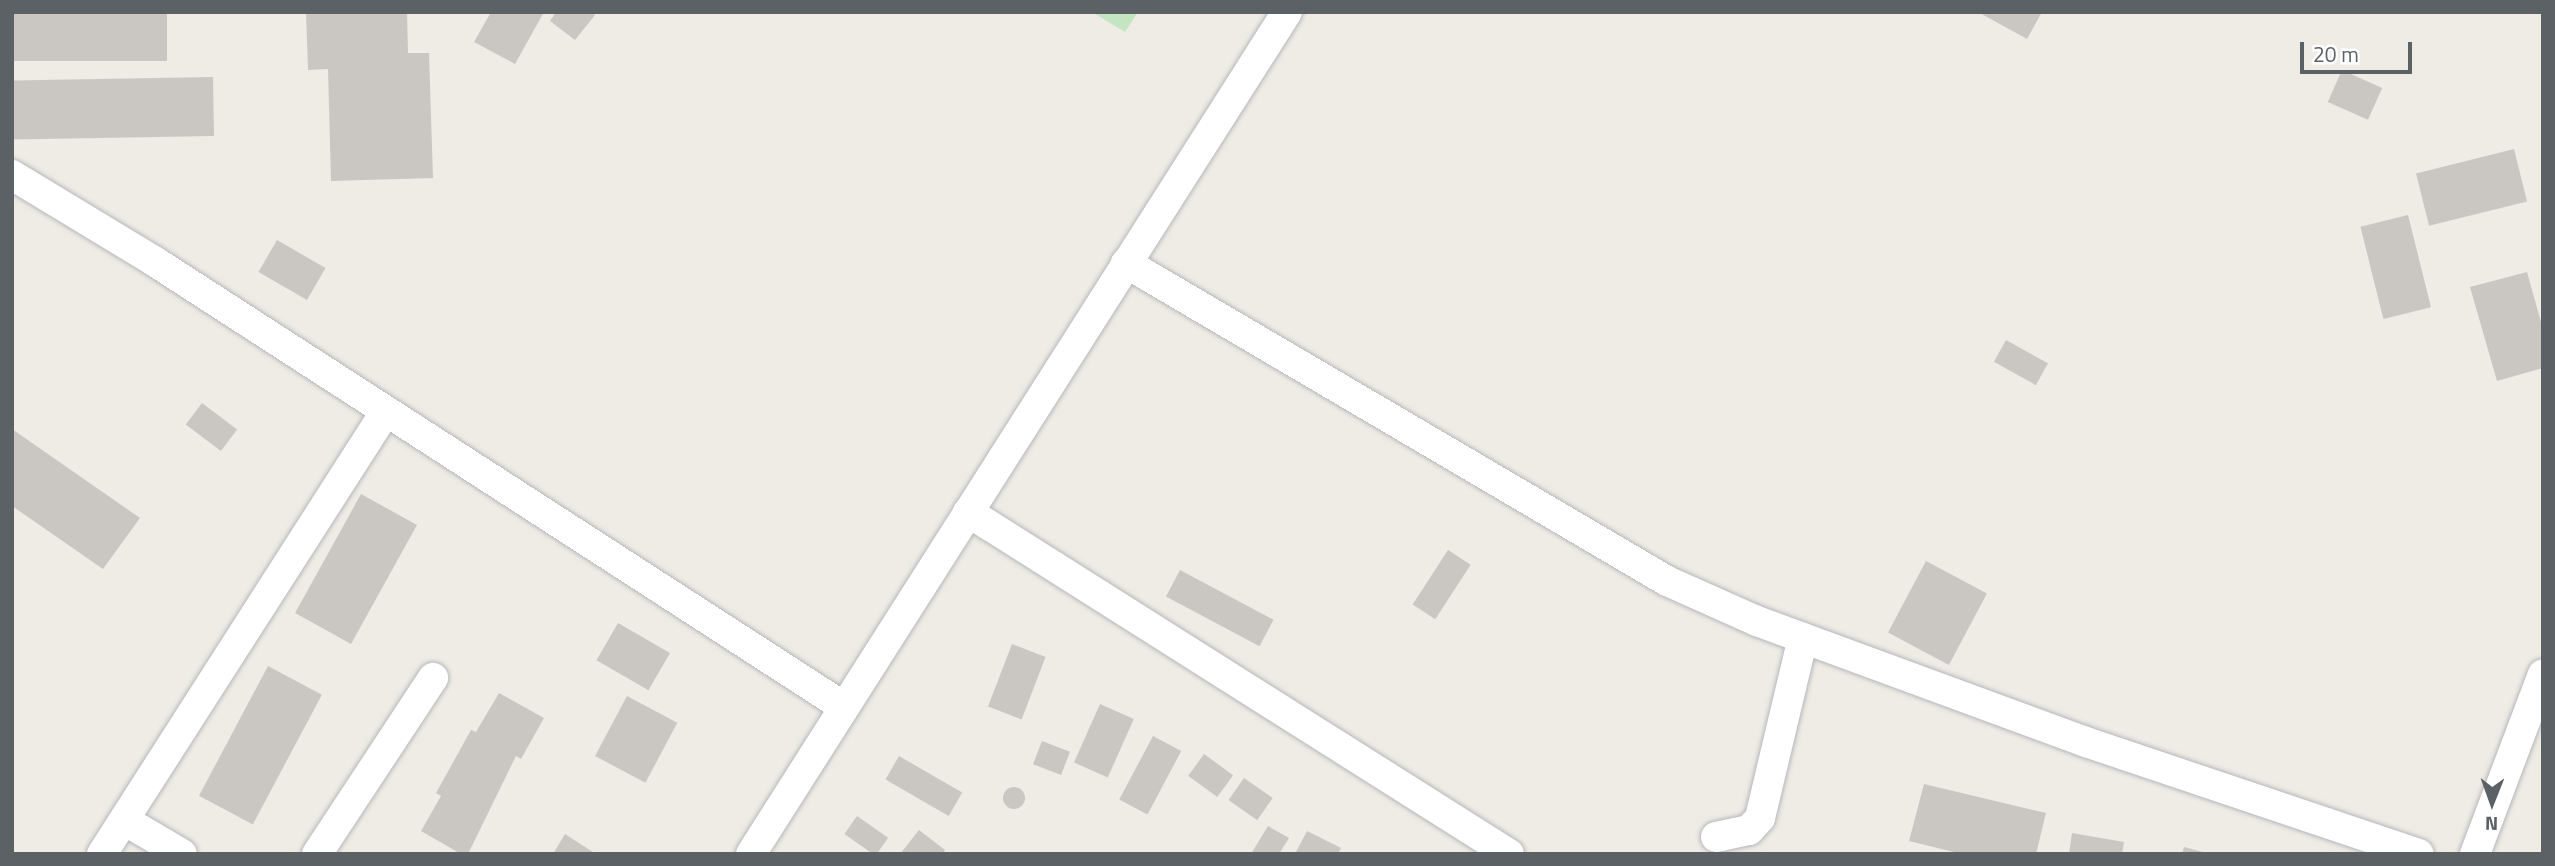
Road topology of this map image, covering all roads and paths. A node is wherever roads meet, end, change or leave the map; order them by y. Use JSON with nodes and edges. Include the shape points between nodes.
{"nodes":[{"id":1,"x":1287,"y":12,"type":"edge"},
{"id":2,"x":12,"y":175,"type":"edge"},
{"id":3,"x":1126,"y":263,"type":"junction"},
{"id":4,"x":386,"y":411,"type":"junction"},
{"id":5,"x":968,"y":512,"type":"junction"},
{"id":6,"x":1803,"y":638,"type":"junction"},
{"id":7,"x":2543,"y":674,"type":"edge"},
{"id":8,"x":433,"y":678,"type":"dead end"},
{"id":9,"x":844,"y":707,"type":"junction"},
{"id":10,"x":124,"y":820,"type":"junction"},
{"id":11,"x":1716,"y":837,"type":"dead end"},
{"id":12,"x":102,"y":854,"type":"edge"},
{"id":13,"x":182,"y":854,"type":"edge"},
{"id":14,"x":317,"y":854,"type":"edge"},
{"id":15,"x":751,"y":854,"type":"edge"},
{"id":16,"x":1509,"y":854,"type":"edge"},
{"id":17,"x":2419,"y":854,"type":"edge"},
{"id":18,"x":2476,"y":854,"type":"edge"}],
"edges":[{"from":1,"to":3,"type":"street"},
{"from":2,"to":4,"type":"street"},
{"from":3,"to":5,"type":"street"},
{"from":3,"to":6,"type":"street","via":[[1667,581]]},
{"from":4,"to":9,"type":"street"},
{"from":4,"to":10,"type":"street"},
{"from":5,"to":9,"type":"street"},
{"from":5,"to":16,"type":"street"},
{"from":6,"to":11,"type":"street","via":[[1759,818],[1749,830]]},
{"from":6,"to":17,"type":"street","via":[[2086,741]]},
{"from":7,"to":18,"type":"street"},
{"from":8,"to":14,"type":"street"},
{"from":9,"to":15,"type":"street"},
{"from":10,"to":12,"type":"street"},
{"from":10,"to":13,"type":"street"}]}
